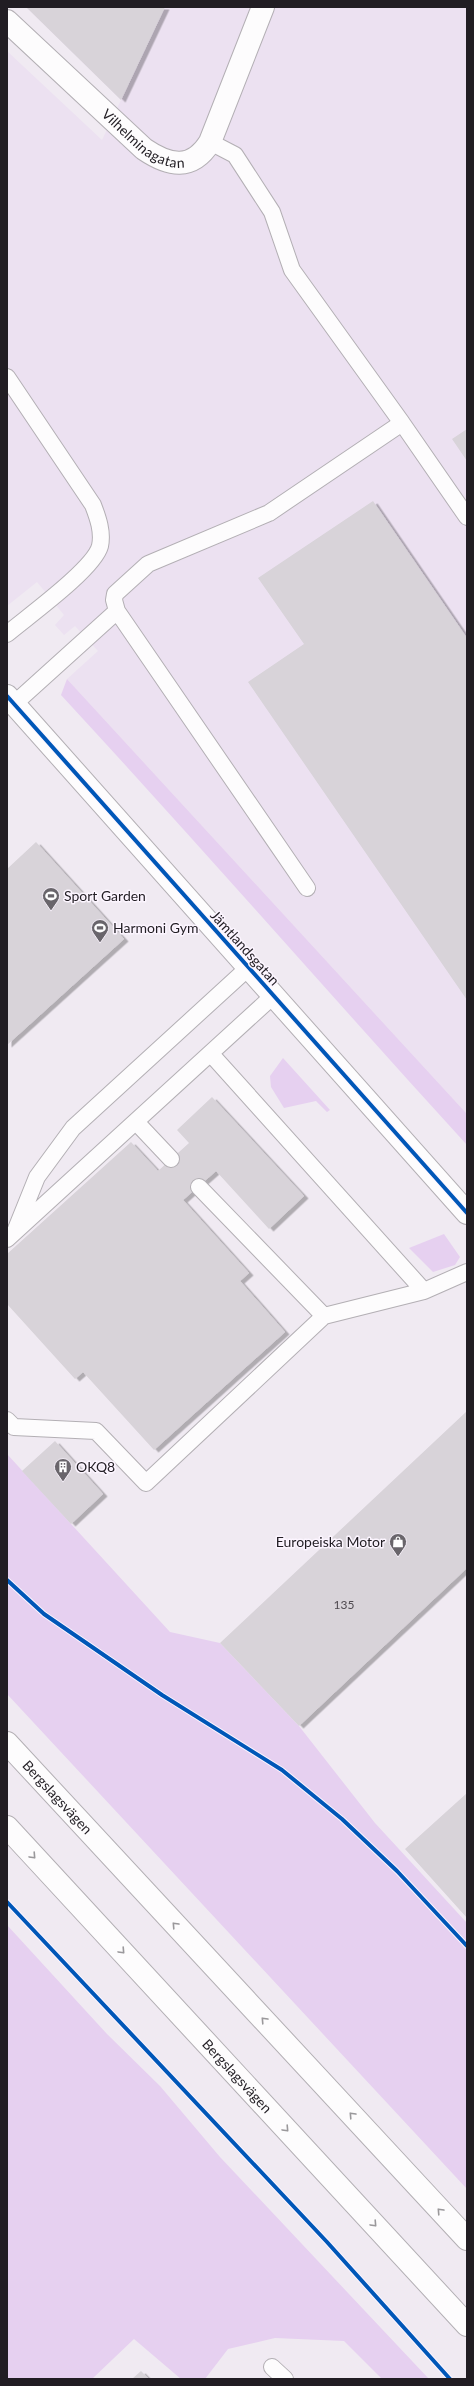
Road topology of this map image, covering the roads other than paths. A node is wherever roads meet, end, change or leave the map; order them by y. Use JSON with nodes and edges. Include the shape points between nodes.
{"nodes":[{"id":1,"x":263,"y":7,"type":"edge"},
{"id":2,"x":7,"y":21,"type":"edge"},
{"id":3,"x":210,"y":142,"type":"junction"},
{"id":4,"x":7,"y":377,"type":"edge"},
{"id":5,"x":402,"y":423,"type":"junction"},
{"id":6,"x":467,"y":517,"type":"edge"},
{"id":7,"x":117,"y":611,"type":"junction"},
{"id":8,"x":7,"y":634,"type":"edge"},
{"id":9,"x":10,"y":700,"type":"edge"},
{"id":10,"x":307,"y":888,"type":"dead end"},
{"id":11,"x":248,"y":968,"type":"junction"},
{"id":12,"x":273,"y":996,"type":"junction"},
{"id":13,"x":211,"y":1054,"type":"junction"},
{"id":14,"x":136,"y":1123,"type":"junction"},
{"id":15,"x":171,"y":1159,"type":"dead end"},
{"id":16,"x":199,"y":1187,"type":"dead end"},
{"id":17,"x":467,"y":1212,"type":"edge"},
{"id":18,"x":11,"y":1236,"type":"edge"},
{"id":19,"x":467,"y":1272,"type":"edge"},
{"id":20,"x":424,"y":1291,"type":"junction"},
{"id":21,"x":324,"y":1316,"type":"junction"},
{"id":22,"x":7,"y":1420,"type":"edge"},
{"id":23,"x":7,"y":1742,"type":"edge"},
{"id":24,"x":7,"y":1827,"type":"edge"},
{"id":25,"x":467,"y":2239,"type":"edge"},
{"id":26,"x":467,"y":2325,"type":"edge"},
{"id":27,"x":272,"y":2367,"type":"dead end"},
{"id":28,"x":285,"y":2379,"type":"edge"}],
"edges":[{"from":1,"to":3,"type":"main road","name":"Vilhelminagatan"},
{"from":2,"to":3,"type":"main road","name":"Vilhelminagatan","via":[[144,149],[158,158],[174,163],[190,162],[202,155]]},
{"from":3,"to":5,"type":"lane","via":[[235,155],[272,212],[292,270]]},
{"from":4,"to":8,"type":"lane","via":[[93,505],[100,524],[101,536],[100,547],[88,566]]},
{"from":5,"to":6,"type":"lane"},
{"from":5,"to":7,"type":"lane","via":[[269,513],[148,564],[115,594]]},
{"from":7,"to":9,"type":"lane"},
{"from":7,"to":10,"type":"lane"},
{"from":9,"to":11,"type":"main road","name":"Jämtlandsgatan"},
{"from":11,"to":12,"type":"main road","name":"Jämtlandsgatan"},
{"from":11,"to":18,"type":"lane","via":[[73,1128],[37,1178]]},
{"from":12,"to":13,"type":"lane"},
{"from":12,"to":17,"type":"main road","name":"Jämtlandsgatan"},
{"from":13,"to":14,"type":"lane"},
{"from":13,"to":20,"type":"lane"},
{"from":14,"to":15,"type":"lane"},
{"from":14,"to":18,"type":"lane"},
{"from":16,"to":21,"type":"lane"},
{"from":19,"to":20,"type":"lane"},
{"from":20,"to":21,"type":"lane"},
{"from":21,"to":22,"type":"lane","via":[[146,1484],[96,1431],[14,1427]]},
{"from":25,"to":23,"type":"main road","name":"Bergslagsvägen","one_way":true},
{"from":24,"to":26,"type":"main road","name":"Bergslagsvägen","one_way":true},
{"from":27,"to":28,"type":"lane"}]}
